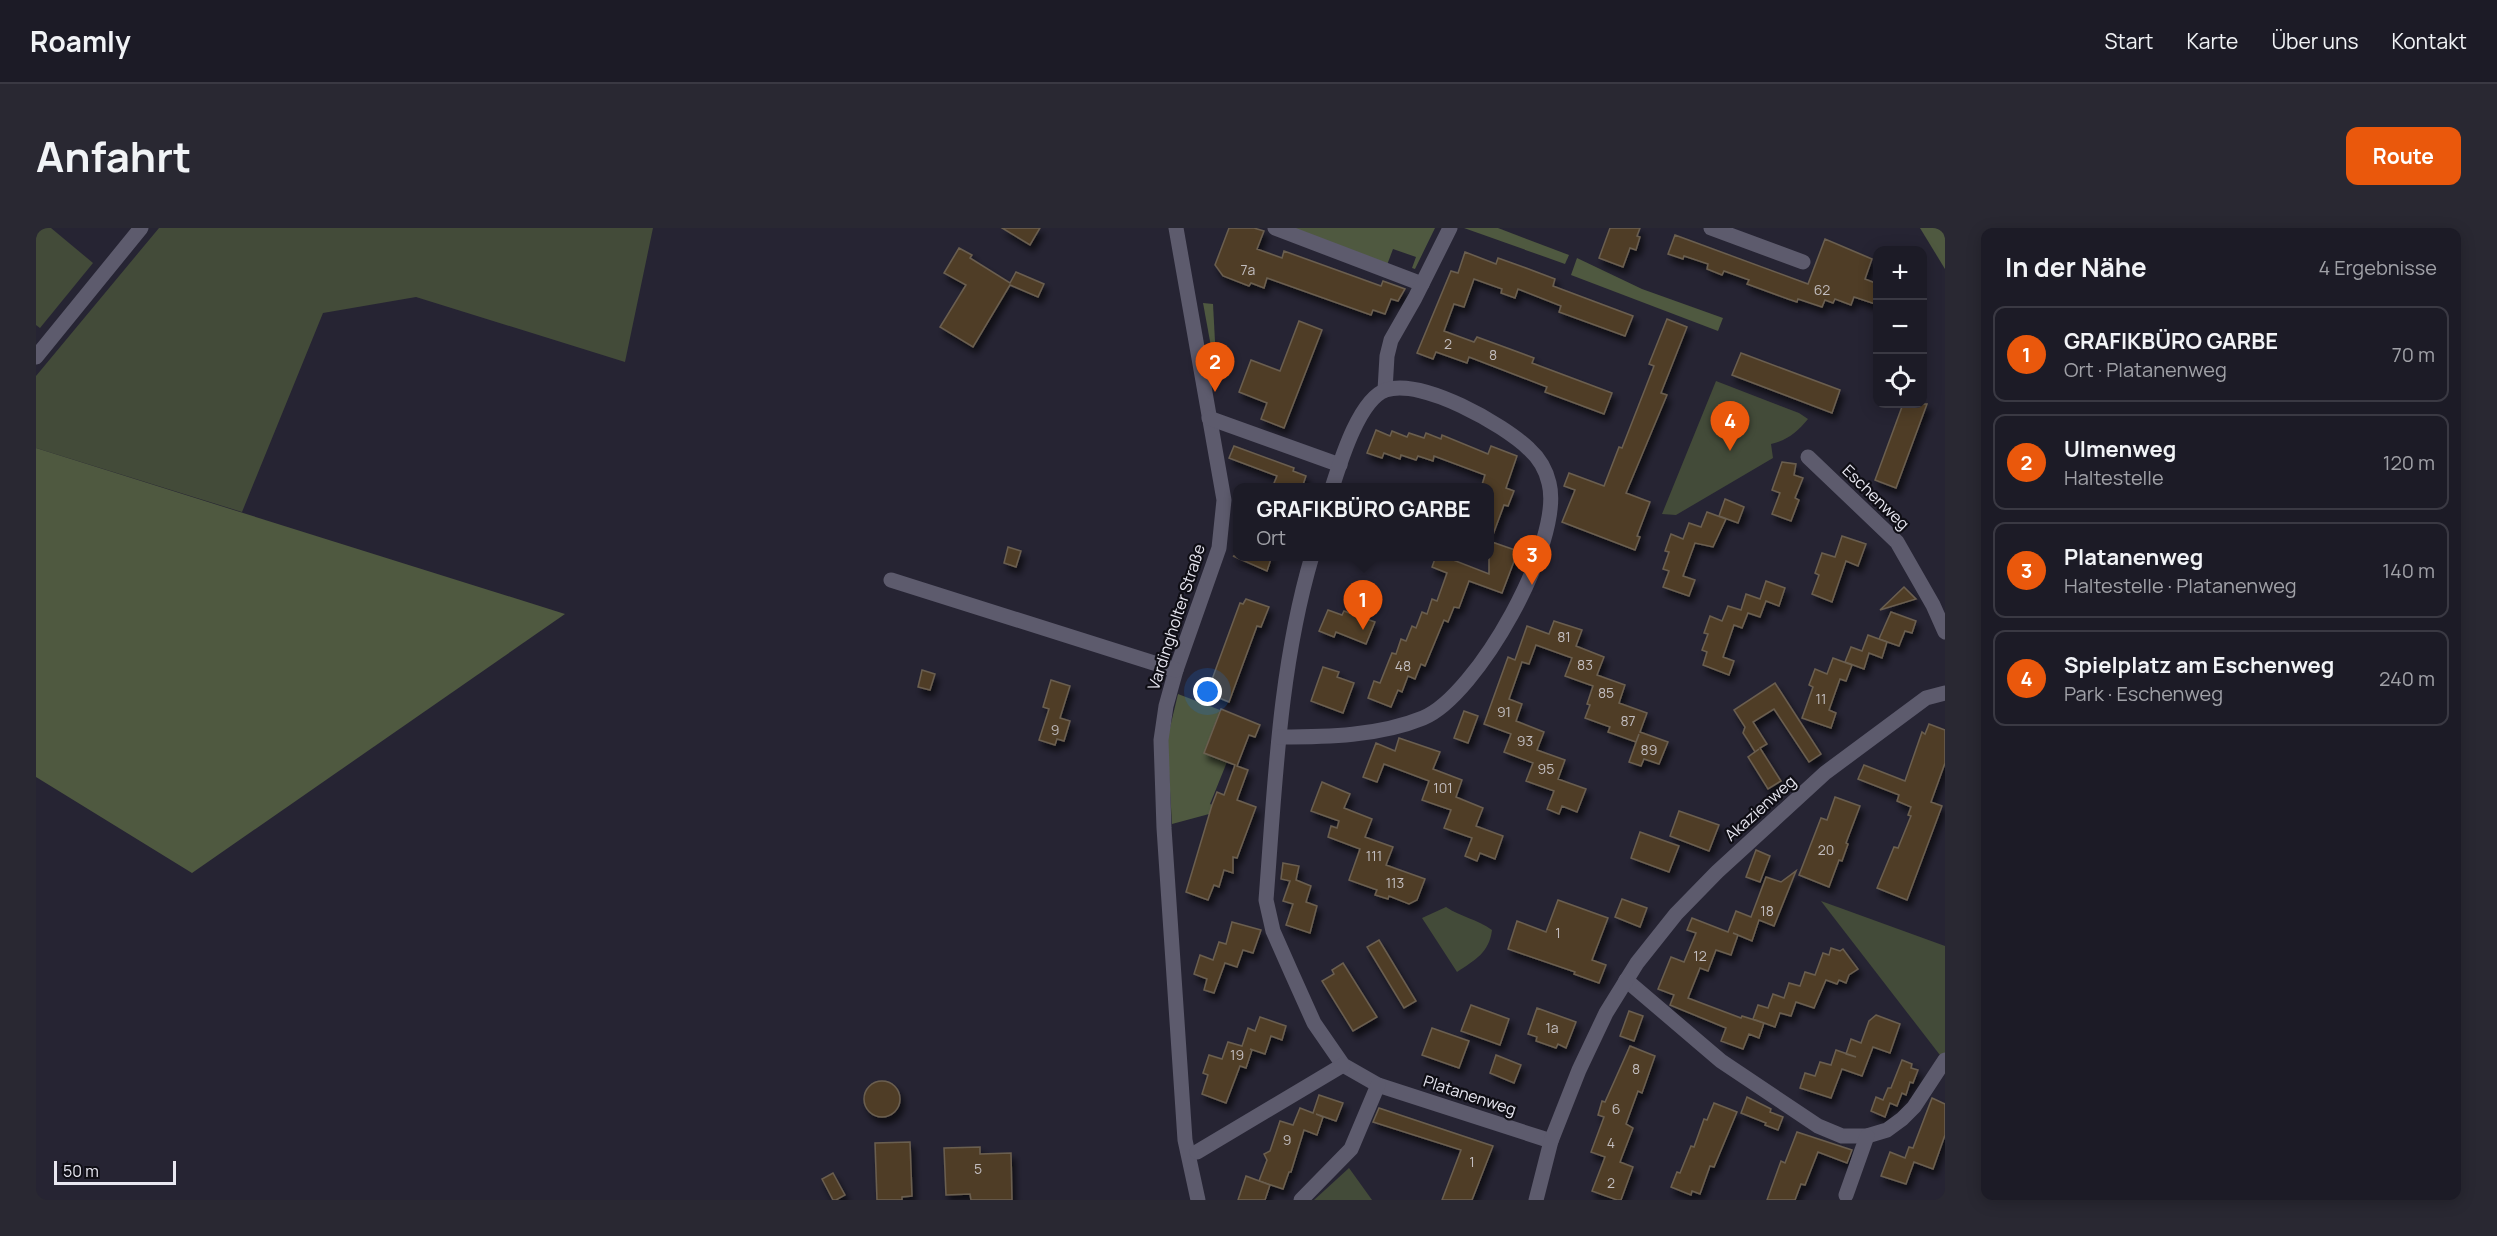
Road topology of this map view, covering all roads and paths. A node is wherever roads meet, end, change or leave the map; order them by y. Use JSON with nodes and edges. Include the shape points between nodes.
{"nodes":[{"id":1,"x":141,"y":228,"type":"edge"},
{"id":2,"x":1176,"y":228,"type":"edge"},
{"id":3,"x":1275,"y":228,"type":"edge"},
{"id":4,"x":1450,"y":228,"type":"edge"},
{"id":5,"x":1711,"y":228,"type":"edge"},
{"id":6,"x":1803,"y":262,"type":"dead end"},
{"id":7,"x":1422,"y":284,"type":"junction"},
{"id":8,"x":36,"y":357,"type":"edge"},
{"id":9,"x":1385,"y":390,"type":"junction"},
{"id":10,"x":1209,"y":418,"type":"junction"},
{"id":11,"x":1808,"y":457,"type":"dead end"},
{"id":12,"x":1340,"y":465,"type":"junction"},
{"id":13,"x":1334,"y":483,"type":"edge"},
{"id":14,"x":1311,"y":561,"type":"edge"},
{"id":15,"x":891,"y":580,"type":"dead end"},
{"id":16,"x":1945,"y":632,"type":"edge"},
{"id":17,"x":1176,"y":670,"type":"junction"},
{"id":18,"x":1945,"y":693,"type":"edge"},
{"id":19,"x":1280,"y":738,"type":"junction"},
{"id":20,"x":1626,"y":980,"type":"junction"},
{"id":21,"x":1945,"y":1060,"type":"edge"},
{"id":22,"x":1343,"y":1065,"type":"junction"},
{"id":23,"x":1378,"y":1084,"type":"junction"},
{"id":24,"x":1866,"y":1136,"type":"junction"},
{"id":25,"x":1551,"y":1141,"type":"junction"},
{"id":26,"x":1197,"y":1152,"type":"dead end"},
{"id":27,"x":1846,"y":1195,"type":"dead end"},
{"id":28,"x":1198,"y":1200,"type":"edge"},
{"id":29,"x":1301,"y":1200,"type":"edge"},
{"id":30,"x":1536,"y":1200,"type":"edge"}],
"edges":[{"from":1,"to":8,"type":"street"},
{"from":2,"to":10,"type":"street","name":"Vardingholter Straße"},
{"from":3,"to":7,"type":"street"},
{"from":4,"to":7,"type":"street"},
{"from":5,"to":6,"type":"street"},
{"from":7,"to":9,"type":"street","via":[[1391,340]]},
{"from":9,"to":12,"type":"street","via":[[1359,418]]},
{"from":9,"to":19,"type":"street","via":[[1408,389],[1453,401],[1530,449],[1542,464],[1551,494],[1540,548],[1518,604],[1478,670],[1454,698],[1425,717],[1392,728],[1329,737]]},
{"from":10,"to":12,"type":"street"},
{"from":10,"to":17,"type":"street","name":"Vardingholter Straße","via":[[1224,500],[1223,526],[1219,548]]},
{"from":11,"to":16,"type":"street","name":"Eschenweg","via":[[1897,542]]},
{"from":12,"to":13,"type":"street"},
{"from":14,"to":19,"type":"street","name":"Platanenweg","via":[[1293,630]]},
{"from":15,"to":17,"type":"street"},
{"from":17,"to":28,"type":"street","name":"Vardingholter Straße","via":[[1161,740],[1164,828],[1185,1140]]},
{"from":18,"to":20,"type":"street","name":"Akazienweg","via":[[1926,699],[1810,786],[1676,914]]},
{"from":19,"to":22,"type":"street","name":"Platanenweg","via":[[1266,900],[1273,931],[1314,1023]]},
{"from":20,"to":24,"type":"street","via":[[1721,1061],[1818,1126],[1842,1136]]},
{"from":20,"to":25,"type":"street","name":"Akazienweg","via":[[1579,1070]]},
{"from":21,"to":24,"type":"street","via":[[1902,1119],[1887,1130]]},
{"from":22,"to":23,"type":"street","name":"Platanenweg"},
{"from":22,"to":26,"type":"street"},
{"from":23,"to":25,"type":"street","name":"Platanenweg"},
{"from":23,"to":29,"type":"street","via":[[1351,1149]]},
{"from":24,"to":27,"type":"street"},
{"from":25,"to":30,"type":"street","name":"Akazienweg"}]}
